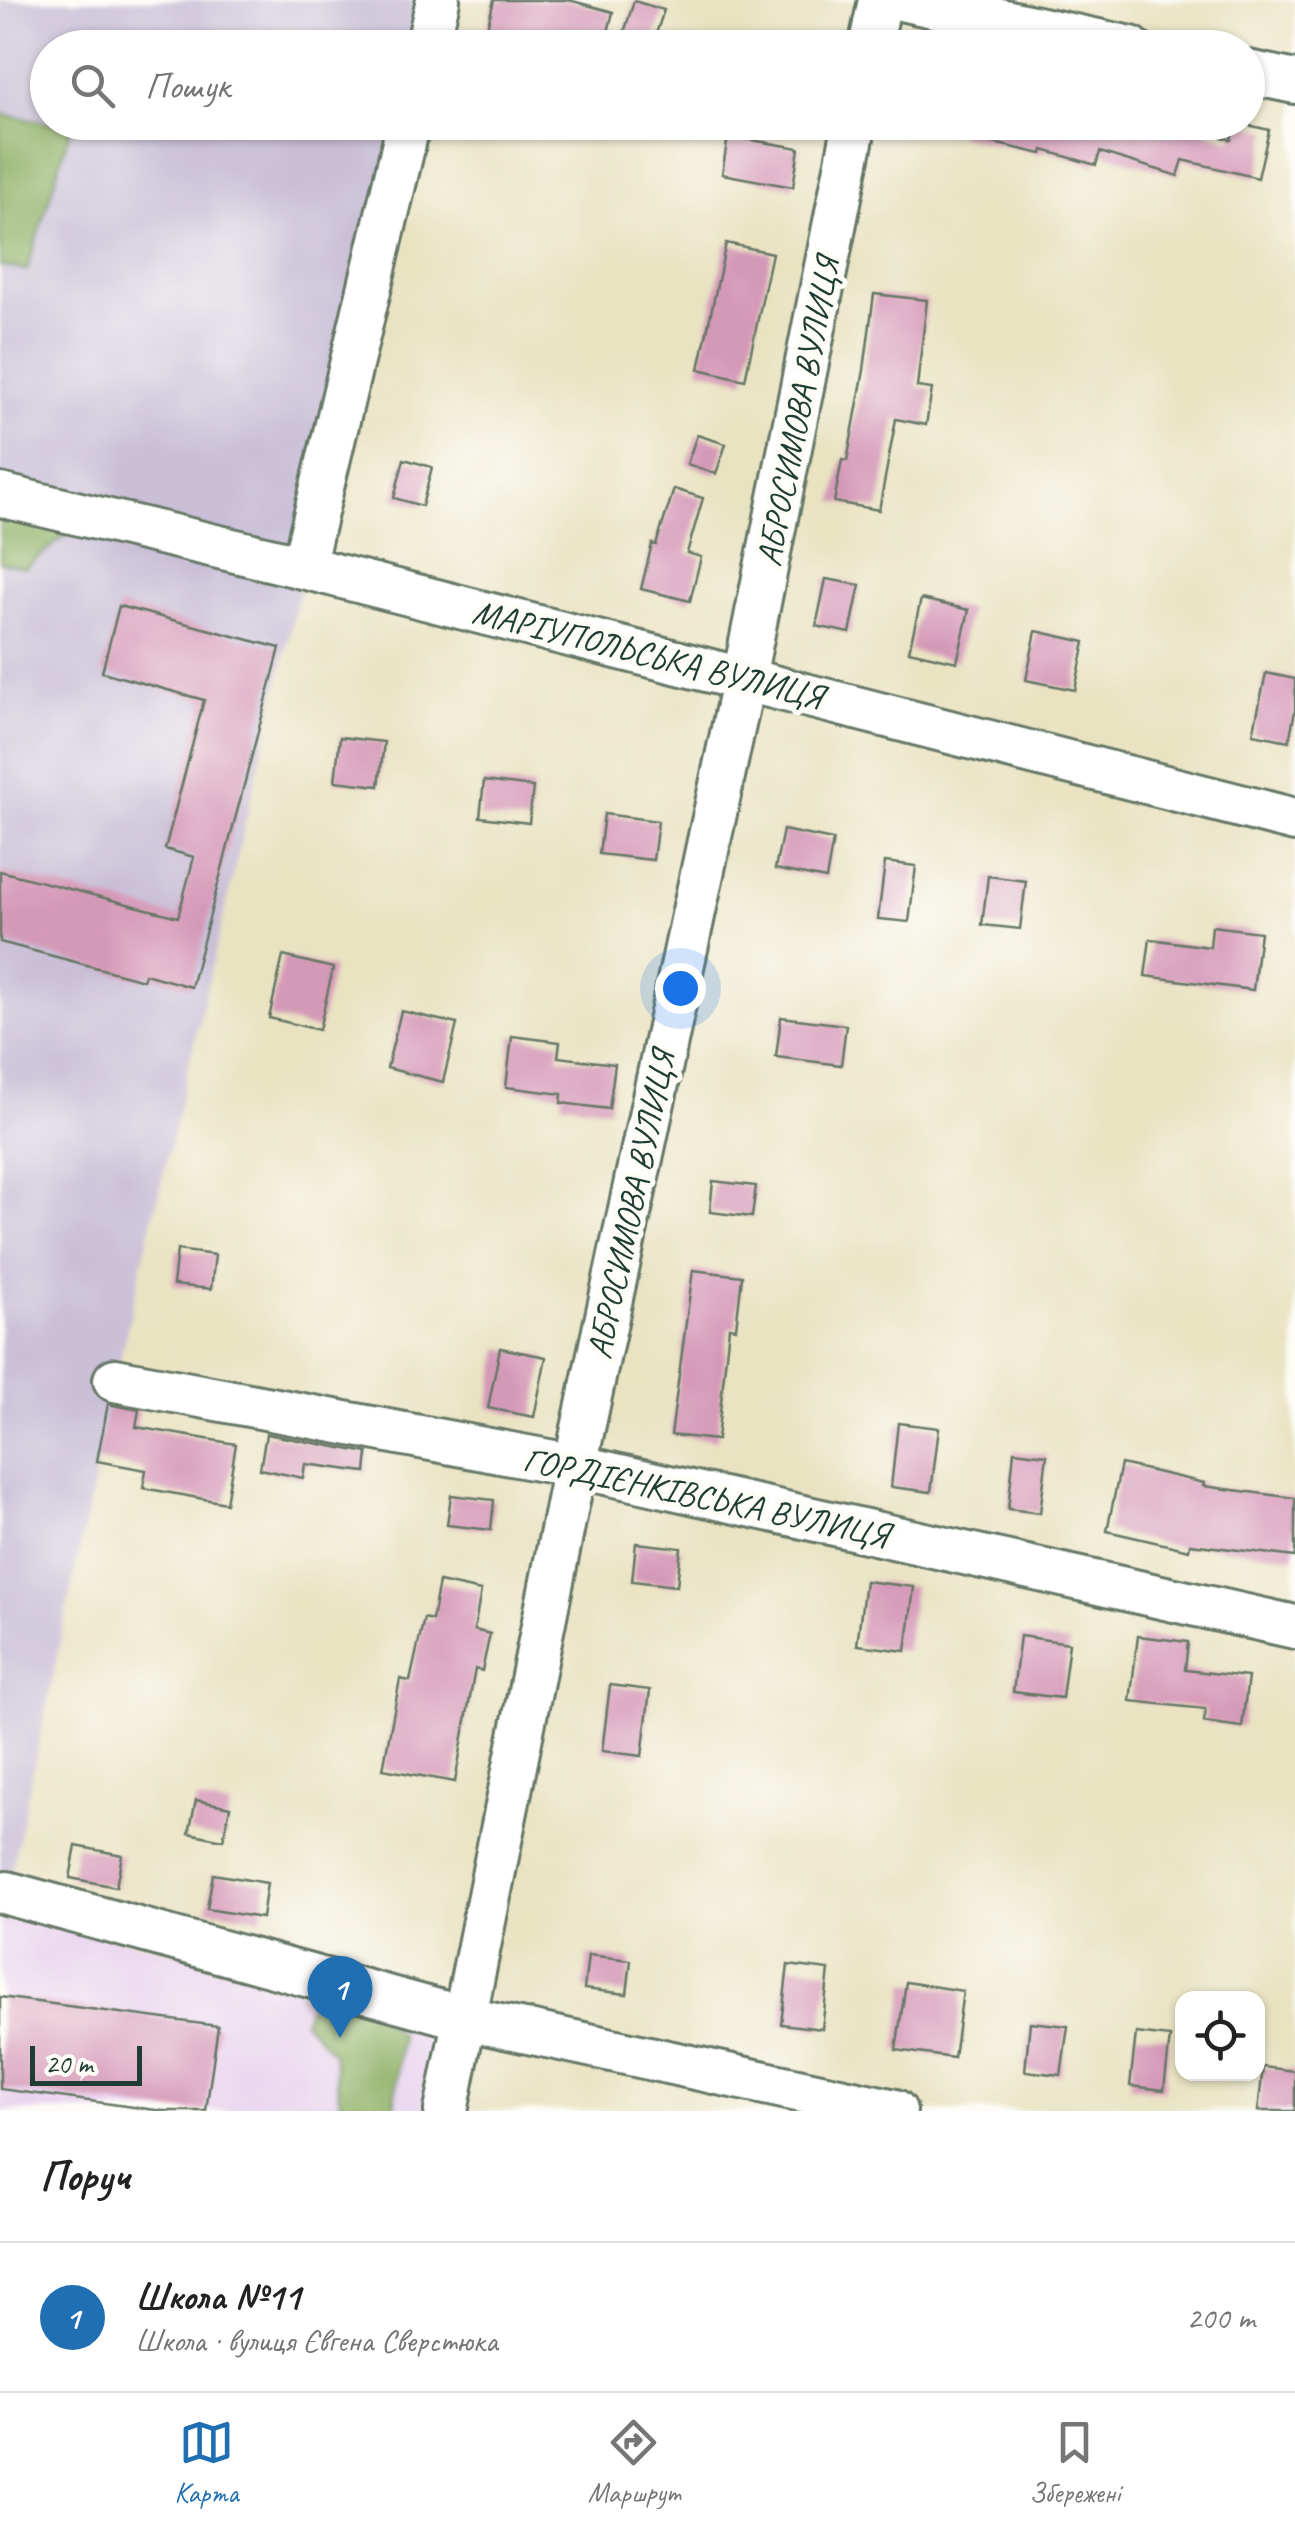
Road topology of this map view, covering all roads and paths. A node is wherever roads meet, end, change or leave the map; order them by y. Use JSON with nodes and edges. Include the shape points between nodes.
{"nodes":[{"id":1,"x":438,"y":0,"type":"edge"},
{"id":2,"x":880,"y":0,"type":"edge"},
{"id":3,"x":905,"y":0,"type":"edge"},
{"id":4,"x":431,"y":30,"type":"edge"},
{"id":5,"x":874,"y":30,"type":"edge"},
{"id":6,"x":1046,"y":30,"type":"edge"},
{"id":7,"x":1265,"y":76,"type":"edge"},
{"id":8,"x":1295,"y":82,"type":"edge"},
{"id":9,"x":405,"y":140,"type":"edge"},
{"id":10,"x":851,"y":140,"type":"edge"},
{"id":11,"x":0,"y":494,"type":"edge"},
{"id":12,"x":304,"y":567,"type":"junction"},
{"id":13,"x":744,"y":678,"type":"junction"},
{"id":14,"x":1295,"y":820,"type":"edge"},
{"id":15,"x":115,"y":1380,"type":"dead end"},
{"id":16,"x":575,"y":1466,"type":"junction"},
{"id":17,"x":1295,"y":1626,"type":"edge"},
{"id":18,"x":7,"y":1893,"type":"dead end"},
{"id":19,"x":462,"y":2018,"type":"junction"},
{"id":20,"x":446,"y":2111,"type":"edge"},
{"id":21,"x":896,"y":2111,"type":"edge"}],
"edges":[{"from":1,"to":4,"type":"street"},
{"from":2,"to":5,"type":"street"},
{"from":3,"to":6,"type":"street"},
{"from":7,"to":8,"type":"street"},
{"from":9,"to":12,"type":"street"},
{"from":10,"to":13,"type":"street","name":"АБРОСИМОВА ВУЛИЦЯ"},
{"from":11,"to":12,"type":"street","name":"МАРІУПОЛЬСЬКА ВУЛИЦЯ"},
{"from":12,"to":13,"type":"street","name":"МАРІУПОЛЬСЬКА ВУЛИЦЯ"},
{"from":13,"to":14,"type":"street","name":"МАРІУПОЛЬСЬКА ВУЛИЦЯ"},
{"from":13,"to":16,"type":"street","name":"АБРОСИМОВА ВУЛИЦЯ"},
{"from":15,"to":16,"type":"street","name":"ГОРДІЄНКІВСЬКА ВУЛИЦЯ"},
{"from":16,"to":17,"type":"street","name":"ГОРДІЄНКІВСЬКА ВУЛИЦЯ"},
{"from":16,"to":19,"type":"street","name":"АБРОСИМОВА ВУЛИЦЯ"},
{"from":18,"to":19,"type":"street"},
{"from":19,"to":20,"type":"street","name":"АБРОСИМОВА ВУЛИЦЯ"},
{"from":19,"to":21,"type":"street"}]}
